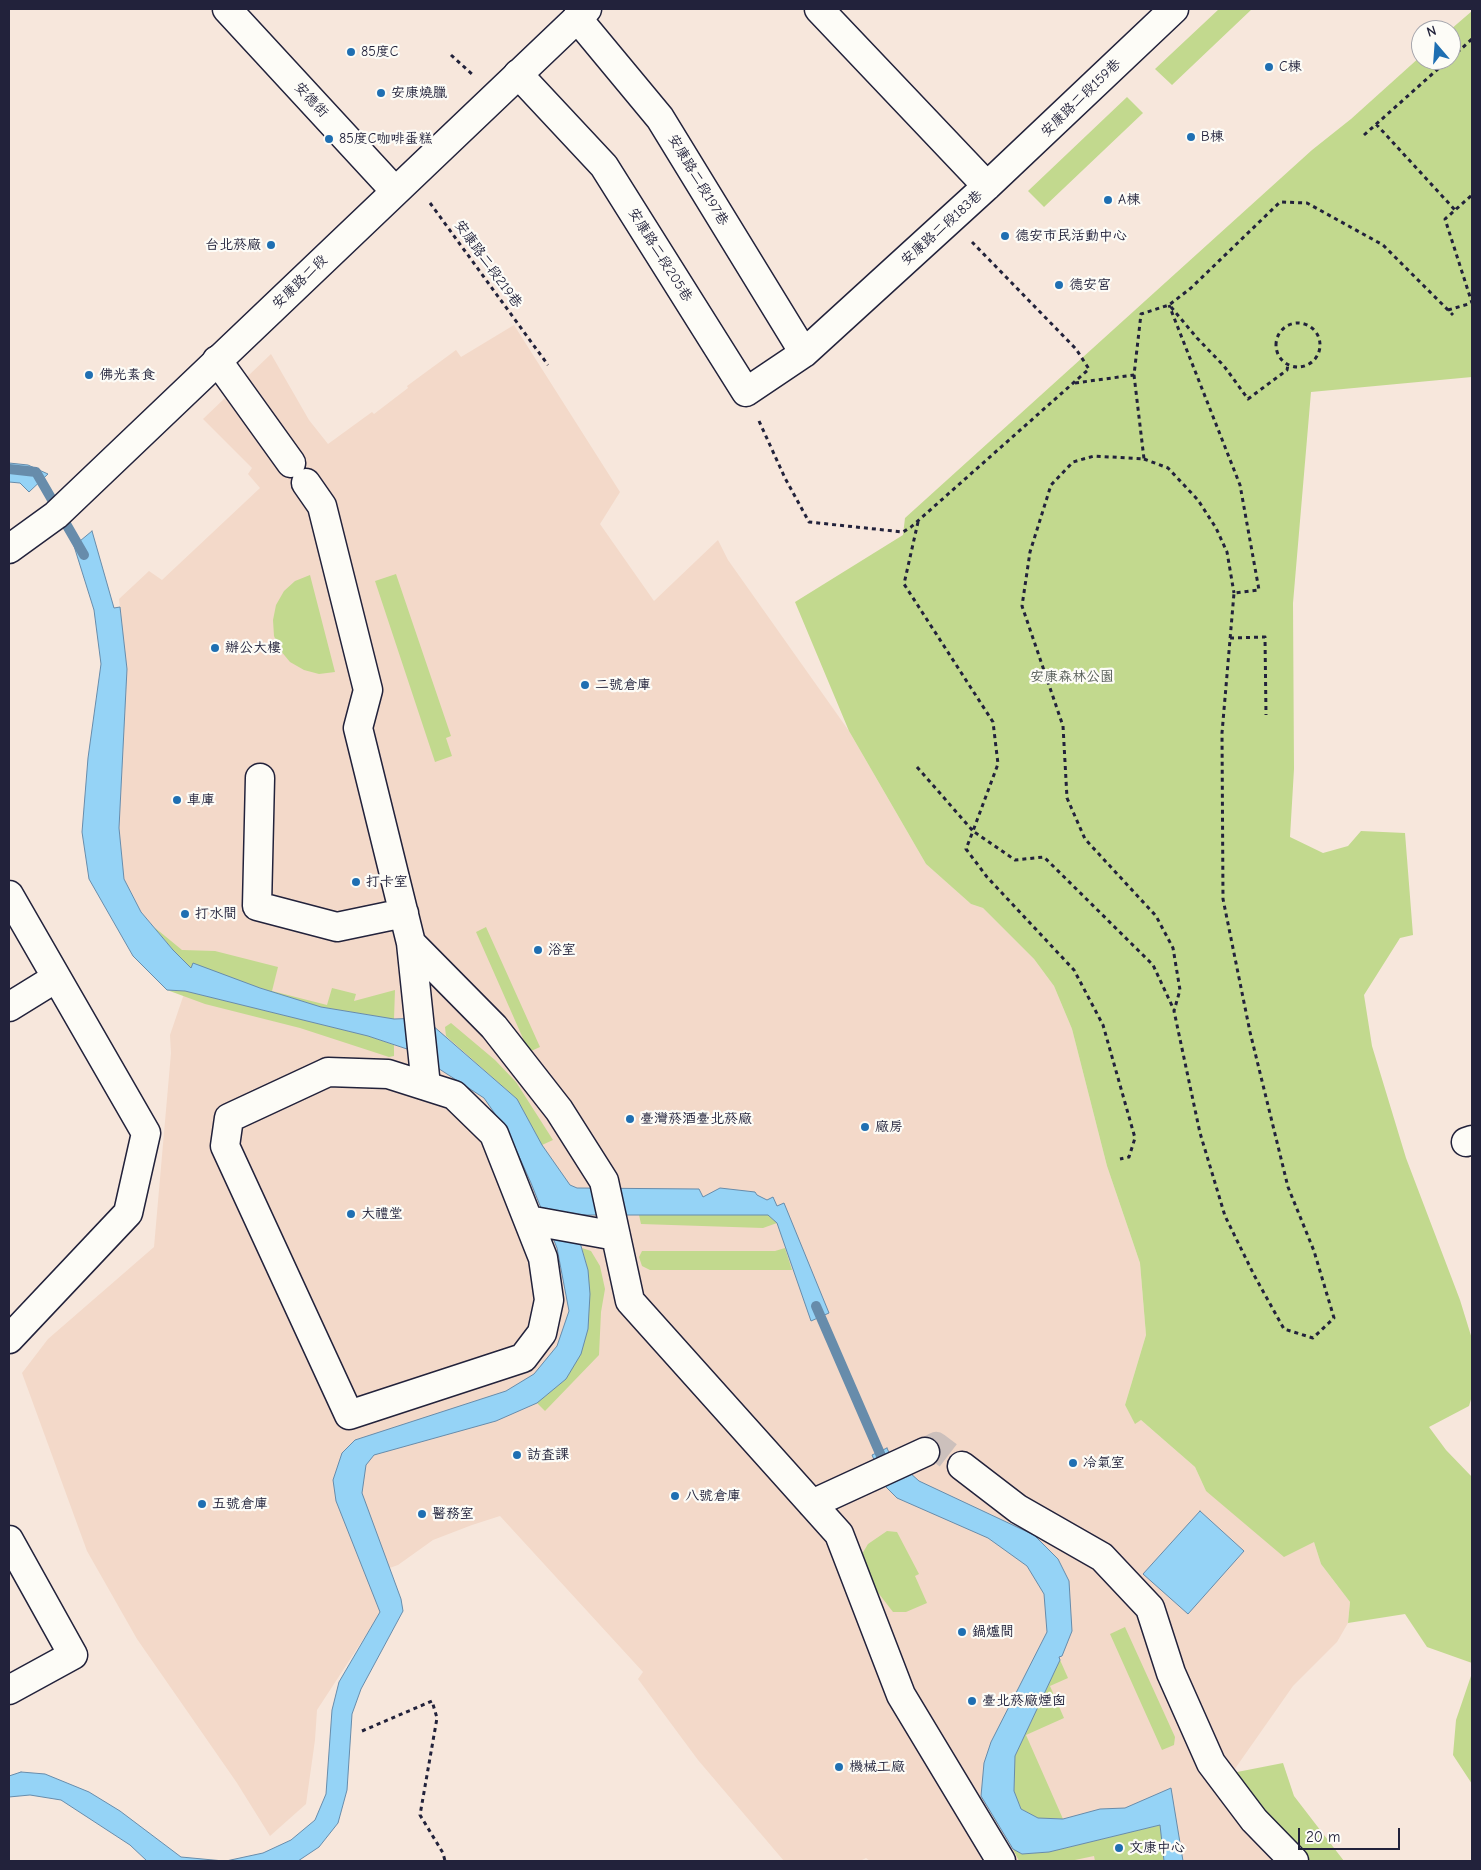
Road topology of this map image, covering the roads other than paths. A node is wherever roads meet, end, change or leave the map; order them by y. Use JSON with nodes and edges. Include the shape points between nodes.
{"nodes":[{"id":1,"x":227,"y":9,"type":"edge"},
{"id":2,"x":819,"y":9,"type":"edge"},
{"id":3,"x":1174,"y":9,"type":"edge"},
{"id":4,"x":582,"y":13,"type":"edge"},
{"id":5,"x":518,"y":74,"type":"junction"},
{"id":6,"x":403,"y":184,"type":"junction"},
{"id":7,"x":987,"y":186,"type":"junction"},
{"id":8,"x":804,"y":353,"type":"junction"},
{"id":9,"x":217,"y":360,"type":"junction"},
{"id":10,"x":9,"y":549,"type":"edge"},
{"id":11,"x":260,"y":778,"type":"dead end"},
{"id":12,"x":9,"y":895,"type":"edge"},
{"id":13,"x":404,"y":913,"type":"junction"},
{"id":14,"x":412,"y":943,"type":"junction"},
{"id":15,"x":56,"y":978,"type":"junction"},
{"id":16,"x":9,"y":1007,"type":"edge"},
{"id":17,"x":425,"y":1076,"type":"junction"},
{"id":18,"x":534,"y":1221,"type":"junction"},
{"id":19,"x":615,"y":1228,"type":"junction"},
{"id":20,"x":9,"y":1339,"type":"edge"},
{"id":21,"x":914,"y":1457,"type":"tunnel mouth"},
{"id":22,"x":962,"y":1466,"type":"tunnel mouth"},
{"id":23,"x":812,"y":1504,"type":"junction"},
{"id":24,"x":9,"y":1540,"type":"edge"},
{"id":25,"x":9,"y":1690,"type":"edge"},
{"id":26,"x":1001,"y":1861,"type":"edge"},
{"id":27,"x":1294,"y":1861,"type":"edge"}],
"edges":[{"from":1,"to":6,"type":"main road","name":"安德街"},
{"from":2,"to":7,"type":"main road","name":"安康路二段183巷"},
{"from":3,"to":7,"type":"main road","name":"安康路二段159巷"},
{"from":4,"to":5,"type":"main road","name":"安康路二段"},
{"from":4,"to":8,"type":"main road","name":"安康路二段197巷","via":[[660,118]]},
{"from":5,"to":6,"type":"main road","name":"安康路二段"},
{"from":5,"to":8,"type":"main road","name":"安康路二段205巷","via":[[604,166],[746,392]]},
{"from":6,"to":9,"type":"main road","name":"安康路二段"},
{"from":7,"to":8,"type":"main road","name":"安康路二段183巷"},
{"from":9,"to":10,"type":"main road","name":"安康路二段","via":[[56,515]]},
{"from":9,"to":13,"type":"main road","via":[[322,506],[368,690],[358,728]]},
{"from":11,"to":13,"type":"main road","via":[[257,906],[338,927]]},
{"from":12,"to":15,"type":"main road"},
{"from":13,"to":14,"type":"main road"},
{"from":14,"to":17,"type":"main road"},
{"from":14,"to":19,"type":"main road","via":[[494,1027],[559,1110],[604,1181]]},
{"from":15,"to":16,"type":"main road"},
{"from":15,"to":20,"type":"main road","via":[[146,1133],[128,1213]]},
{"from":17,"to":18,"type":"main road","via":[[454,1095],[494,1134]]},
{"from":17,"to":18,"type":"main road","via":[[328,1072],[229,1118],[225,1146],[350,1415],[523,1358],[542,1334],[549,1300]]},
{"from":18,"to":19,"type":"main road","via":[[585,1230]]},
{"from":19,"to":23,"type":"main road","via":[[630,1301]]},
{"from":21,"to":23,"type":"main road"},
{"from":22,"to":27,"type":"main road","via":[[1018,1509],[1102,1557],[1150,1608],[1170,1673],[1211,1763],[1254,1820]]},
{"from":23,"to":26,"type":"main road","via":[[839,1534],[901,1695]]},
{"from":24,"to":25,"type":"main road","via":[[73,1655]]}]}
